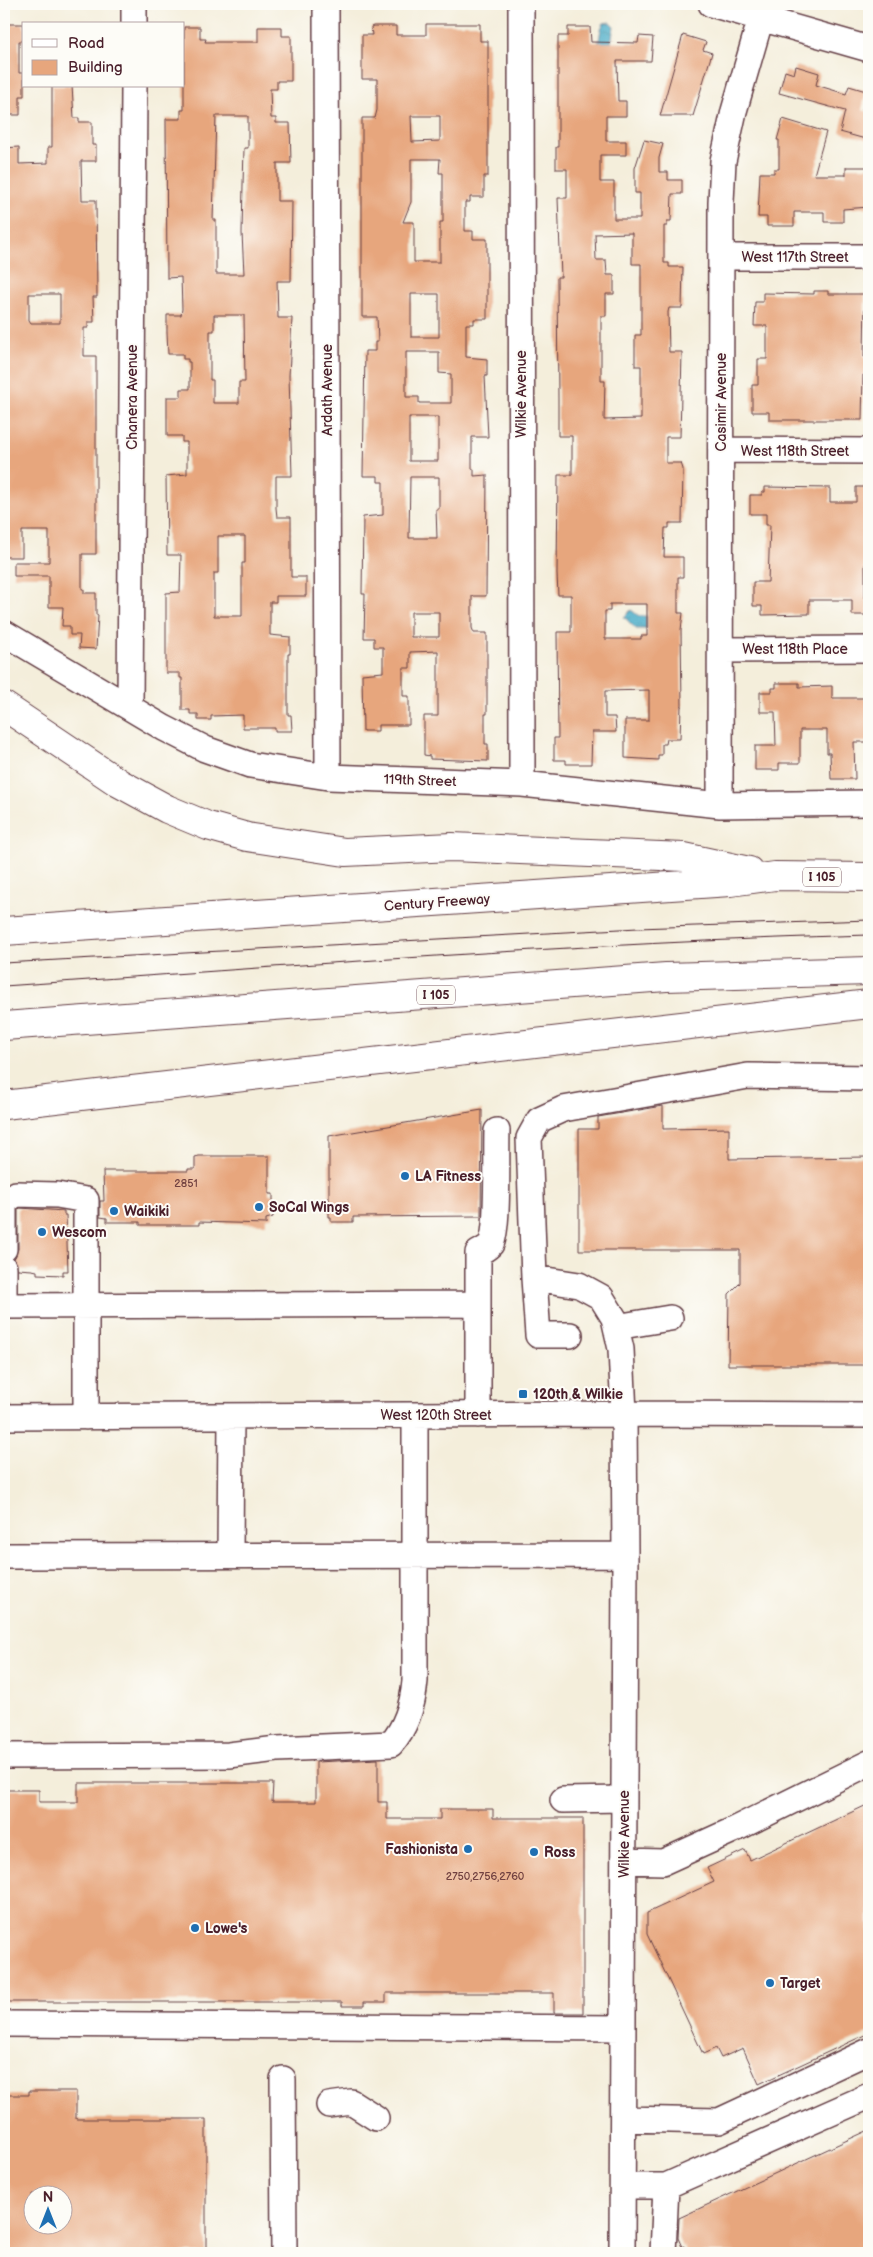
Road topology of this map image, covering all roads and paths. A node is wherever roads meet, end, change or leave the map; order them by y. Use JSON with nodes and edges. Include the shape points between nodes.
{"nodes":[{"id":1,"x":134,"y":4,"type":"edge"},
{"id":2,"x":326,"y":4,"type":"edge"},
{"id":3,"x":521,"y":4,"type":"edge"},
{"id":4,"x":711,"y":4,"type":"edge"},
{"id":5,"x":763,"y":11,"type":"edge"},
{"id":6,"x":134,"y":22,"type":"edge"},
{"id":7,"x":869,"y":49,"type":"edge"},
{"id":8,"x":134,"y":88,"type":"edge"},
{"id":9,"x":721,"y":257,"type":"junction"},
{"id":10,"x":869,"y":257,"type":"edge"},
{"id":11,"x":721,"y":450,"type":"junction"},
{"id":12,"x":869,"y":451,"type":"edge"},
{"id":13,"x":4,"y":633,"type":"edge"},
{"id":14,"x":869,"y":649,"type":"edge"},
{"id":15,"x":721,"y":650,"type":"junction"},
{"id":16,"x":4,"y":706,"type":"edge"},
{"id":17,"x":130,"y":707,"type":"junction"},
{"id":18,"x":328,"y":777,"type":"junction"},
{"id":19,"x":522,"y":784,"type":"junction"},
{"id":20,"x":869,"y":803,"type":"edge"},
{"id":21,"x":720,"y":805,"type":"junction"},
{"id":22,"x":775,"y":876,"type":"junction"},
{"id":23,"x":869,"y":877,"type":"edge"},
{"id":24,"x":4,"y":930,"type":"edge"},
{"id":25,"x":869,"y":971,"type":"edge"},
{"id":26,"x":869,"y":1004,"type":"edge"},
{"id":27,"x":4,"y":1026,"type":"edge"},
{"id":28,"x":869,"y":1078,"type":"edge"},
{"id":29,"x":4,"y":1105,"type":"edge"},
{"id":30,"x":497,"y":1131,"type":"dead end"},
{"id":31,"x":4,"y":1249,"type":"edge"},
{"id":32,"x":4,"y":1268,"type":"edge"},
{"id":33,"x":534,"y":1278,"type":"junction"},
{"id":34,"x":478,"y":1304,"type":"junction"},
{"id":35,"x":4,"y":1306,"type":"edge"},
{"id":36,"x":86,"y":1306,"type":"junction"},
{"id":37,"x":670,"y":1318,"type":"dead end"},
{"id":38,"x":616,"y":1326,"type":"junction"},
{"id":39,"x":570,"y":1336,"type":"dead end"},
{"id":40,"x":624,"y":1414,"type":"junction"},
{"id":41,"x":415,"y":1415,"type":"junction"},
{"id":42,"x":478,"y":1415,"type":"junction"},
{"id":43,"x":869,"y":1415,"type":"edge"},
{"id":44,"x":230,"y":1416,"type":"junction"},
{"id":45,"x":4,"y":1417,"type":"edge"},
{"id":46,"x":86,"y":1417,"type":"junction"},
{"id":47,"x":230,"y":1555,"type":"junction"},
{"id":48,"x":414,"y":1555,"type":"junction"},
{"id":49,"x":625,"y":1555,"type":"junction"},
{"id":50,"x":4,"y":1556,"type":"edge"},
{"id":51,"x":4,"y":1756,"type":"edge"},
{"id":52,"x":869,"y":1763,"type":"edge"},
{"id":53,"x":624,"y":1799,"type":"junction"},
{"id":54,"x":563,"y":1800,"type":"dead end"},
{"id":55,"x":624,"y":1861,"type":"junction"},
{"id":56,"x":4,"y":2024,"type":"edge"},
{"id":57,"x":623,"y":2028,"type":"junction"},
{"id":58,"x":869,"y":2051,"type":"edge"},
{"id":59,"x":283,"y":2079,"type":"dead end"},
{"id":60,"x":869,"y":2096,"type":"edge"},
{"id":61,"x":330,"y":2105,"type":"dead end"},
{"id":62,"x":376,"y":2118,"type":"dead end"},
{"id":63,"x":623,"y":2119,"type":"junction"},
{"id":64,"x":623,"y":2186,"type":"junction"},
{"id":65,"x":666,"y":2186,"type":"junction"},
{"id":66,"x":284,"y":2253,"type":"edge"},
{"id":67,"x":622,"y":2253,"type":"edge"},
{"id":68,"x":664,"y":2253,"type":"edge"}],
"edges":[{"from":1,"to":6,"type":"street"},
{"from":2,"to":18,"type":"street","name":"Ardath Avenue"},
{"from":3,"to":19,"type":"street","name":"Wilkie Avenue"},
{"from":4,"to":5,"type":"street"},
{"from":5,"to":7,"type":"street"},
{"from":5,"to":9,"type":"street","name":"Casimir Avenue","via":[[723,161]]},
{"from":8,"to":17,"type":"street","name":"Chanera Avenue"},
{"from":9,"to":10,"type":"street","name":"West 117th Street"},
{"from":9,"to":11,"type":"street","name":"Casimir Avenue"},
{"from":11,"to":12,"type":"street","name":"West 118th Street"},
{"from":11,"to":15,"type":"street","name":"Casimir Avenue"},
{"from":13,"to":17,"type":"street","name":"119th Street"},
{"from":14,"to":15,"type":"street","name":"West 118th Place"},
{"from":15,"to":21,"type":"street","name":"Casimir Avenue"},
{"from":16,"to":22,"type":"highway","via":[[119,783],[208,826],[247,837],[345,852],[452,847],[684,857]]},
{"from":17,"to":18,"type":"street","name":"119th Street","via":[[205,749],[250,764]]},
{"from":18,"to":19,"type":"street","name":"119th Street"},
{"from":19,"to":21,"type":"street","name":"119th Street"},
{"from":20,"to":21,"type":"street","name":"119th Street"},
{"from":22,"to":23,"type":"highway","name":"Century Freeway","number":"I 105"},
{"from":22,"to":24,"type":"highway","name":"Century Freeway","number":"I 105","via":[[453,902]]},
{"from":25,"to":27,"type":"highway","number":"I 105","via":[[666,977]]},
{"from":26,"to":29,"type":"highway"},
{"from":28,"to":33,"type":"street","via":[[748,1076],[563,1109],[539,1120],[529,1138]]},
{"from":30,"to":34,"type":"street","via":[[495,1225],[492,1242],[478,1253]]},
{"from":31,"to":36,"type":"street","via":[[4,1202],[16,1194],[57,1195],[86,1200]]},
{"from":32,"to":35,"type":"street"},
{"from":33,"to":38,"type":"street","name":"Wilkie Avenue","via":[[578,1285],[601,1297]]},
{"from":33,"to":39,"type":"street","via":[[538,1336]]},
{"from":34,"to":36,"type":"street"},
{"from":34,"to":42,"type":"street"},
{"from":35,"to":36,"type":"street"},
{"from":36,"to":46,"type":"street"},
{"from":37,"to":38,"type":"street"},
{"from":38,"to":40,"type":"street","name":"Wilkie Avenue","via":[[621,1350]]},
{"from":40,"to":42,"type":"street","name":"West 120th Street"},
{"from":40,"to":43,"type":"street","name":"West 120th Street"},
{"from":40,"to":49,"type":"street","name":"Wilkie Avenue"},
{"from":41,"to":42,"type":"street","name":"West 120th Street"},
{"from":41,"to":44,"type":"street","name":"West 120th Street"},
{"from":41,"to":48,"type":"street"},
{"from":44,"to":46,"type":"street","name":"West 120th Street"},
{"from":44,"to":47,"type":"street"},
{"from":45,"to":46,"type":"street","name":"West 120th Street"},
{"from":47,"to":48,"type":"street"},
{"from":47,"to":50,"type":"street"},
{"from":48,"to":49,"type":"street"},
{"from":48,"to":51,"type":"street","via":[[414,1692],[407,1718],[391,1744],[277,1749],[229,1755]]},
{"from":49,"to":53,"type":"street","name":"Wilkie Avenue"},
{"from":52,"to":55,"type":"street","via":[[663,1862]]},
{"from":53,"to":54,"type":"street"},
{"from":53,"to":55,"type":"street","name":"Wilkie Avenue"},
{"from":55,"to":57,"type":"street","name":"Wilkie Avenue"},
{"from":56,"to":57,"type":"street"},
{"from":57,"to":63,"type":"street","name":"Wilkie Avenue"},
{"from":58,"to":63,"type":"street","via":[[719,2121]]},
{"from":59,"to":66,"type":"street"},
{"from":60,"to":65,"type":"street"},
{"from":61,"to":62,"type":"street","via":[[351,2102]]},
{"from":63,"to":64,"type":"street","name":"Wilkie Avenue"},
{"from":64,"to":65,"type":"street"},
{"from":64,"to":67,"type":"street","name":"Wilkie Avenue"},
{"from":65,"to":68,"type":"street"}]}
